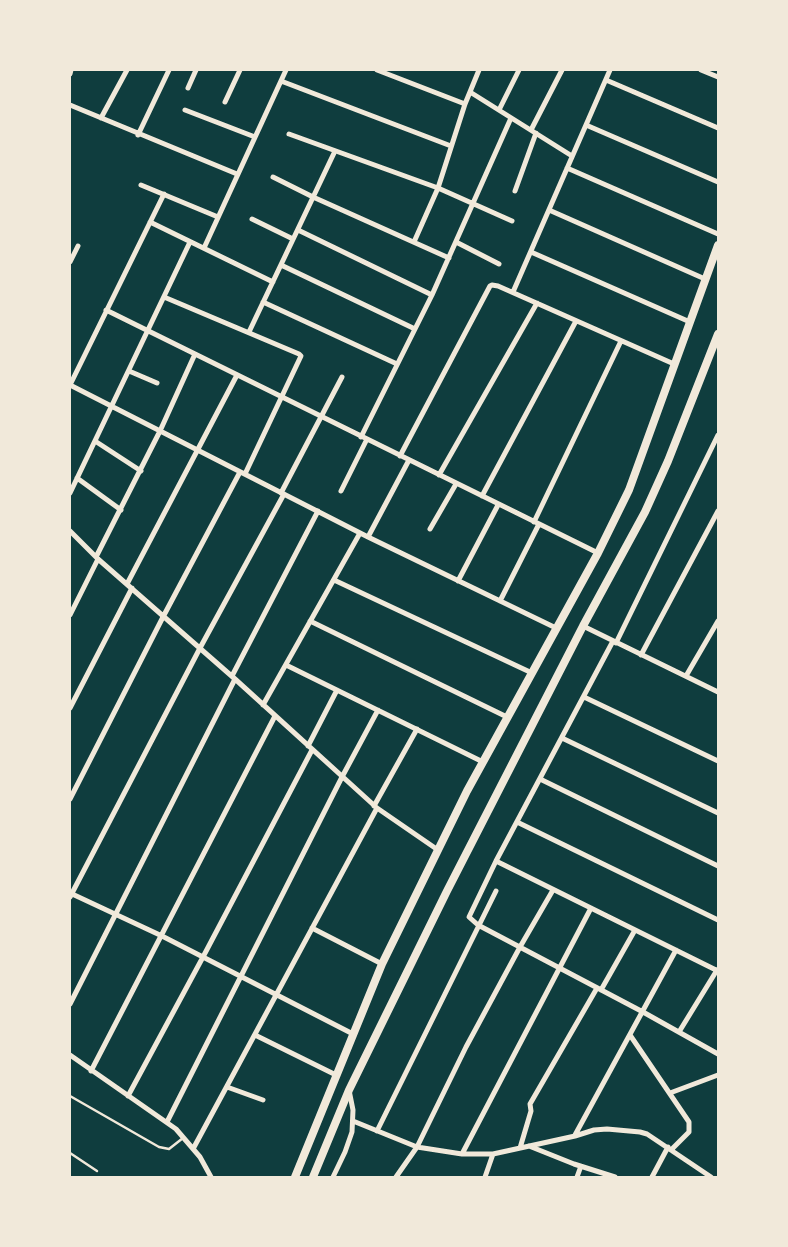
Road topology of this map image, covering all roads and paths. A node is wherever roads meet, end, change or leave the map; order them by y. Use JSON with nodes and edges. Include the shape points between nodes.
{"nodes":[{"id":1,"x":72,"y":70,"type":"edge"},
{"id":2,"x":127,"y":70,"type":"edge"},
{"id":3,"x":169,"y":70,"type":"edge"},
{"id":4,"x":196,"y":70,"type":"edge"},
{"id":5,"x":240,"y":70,"type":"edge"},
{"id":6,"x":286,"y":70,"type":"edge"},
{"id":7,"x":376,"y":70,"type":"edge"},
{"id":8,"x":479,"y":70,"type":"edge"},
{"id":9,"x":519,"y":70,"type":"edge"},
{"id":10,"x":562,"y":70,"type":"edge"},
{"id":11,"x":610,"y":70,"type":"edge"},
{"id":12,"x":702,"y":70,"type":"edge"},
{"id":13,"x":70,"y":74,"type":"edge"},
{"id":14,"x":718,"y":77,"type":"edge"},
{"id":15,"x":606,"y":80,"type":"junction"},
{"id":16,"x":281,"y":81,"type":"junction"},
{"id":17,"x":188,"y":88,"type":"dead end"},
{"id":18,"x":470,"y":92,"type":"junction"},
{"id":19,"x":225,"y":102,"type":"dead end"},
{"id":20,"x":465,"y":104,"type":"junction"},
{"id":21,"x":70,"y":105,"type":"edge"},
{"id":22,"x":185,"y":110,"type":"dead end"},
{"id":23,"x":499,"y":110,"type":"junction"},
{"id":24,"x":101,"y":118,"type":"junction"},
{"id":25,"x":511,"y":118,"type":"junction"},
{"id":26,"x":586,"y":125,"type":"junction"},
{"id":27,"x":718,"y":128,"type":"edge"},
{"id":28,"x":534,"y":132,"type":"junction"},
{"id":29,"x":289,"y":134,"type":"dead end"},
{"id":30,"x":138,"y":135,"type":"junction"},
{"id":31,"x":255,"y":137,"type":"junction"},
{"id":32,"x":451,"y":146,"type":"junction"},
{"id":33,"x":335,"y":151,"type":"junction"},
{"id":34,"x":572,"y":156,"type":"junction"},
{"id":35,"x":567,"y":168,"type":"junction"},
{"id":36,"x":237,"y":174,"type":"junction"},
{"id":37,"x":273,"y":177,"type":"dead end"},
{"id":38,"x":718,"y":182,"type":"edge"},
{"id":39,"x":141,"y":185,"type":"dead end"},
{"id":40,"x":438,"y":188,"type":"junction"},
{"id":41,"x":515,"y":191,"type":"dead end"},
{"id":42,"x":164,"y":194,"type":"junction"},
{"id":43,"x":313,"y":197,"type":"junction"},
{"id":44,"x":473,"y":203,"type":"junction"},
{"id":45,"x":549,"y":210,"type":"junction"},
{"id":46,"x":218,"y":217,"type":"junction"},
{"id":47,"x":252,"y":219,"type":"dead end"},
{"id":48,"x":512,"y":220,"type":"dead end"},
{"id":49,"x":150,"y":222,"type":"junction"},
{"id":50,"x":298,"y":230,"type":"junction"},
{"id":51,"x":718,"y":234,"type":"edge"},
{"id":52,"x":293,"y":238,"type":"junction"},
{"id":53,"x":190,"y":242,"type":"junction"},
{"id":54,"x":414,"y":242,"type":"junction"},
{"id":55,"x":456,"y":242,"type":"junction"},
{"id":56,"x":718,"y":245,"type":"edge"},
{"id":57,"x":78,"y":246,"type":"dead end"},
{"id":58,"x":204,"y":248,"type":"junction"},
{"id":59,"x":531,"y":252,"type":"junction"},
{"id":60,"x":449,"y":258,"type":"junction"},
{"id":61,"x":70,"y":262,"type":"edge"},
{"id":62,"x":499,"y":264,"type":"dead end"},
{"id":63,"x":281,"y":265,"type":"junction"},
{"id":64,"x":705,"y":279,"type":"junction"},
{"id":65,"x":273,"y":282,"type":"junction"},
{"id":66,"x":513,"y":292,"type":"junction"},
{"id":67,"x":432,"y":295,"type":"junction"},
{"id":68,"x":164,"y":297,"type":"junction"},
{"id":69,"x":263,"y":302,"type":"junction"},
{"id":70,"x":537,"y":303,"type":"junction"},
{"id":71,"x":106,"y":310,"type":"junction"},
{"id":72,"x":576,"y":321,"type":"junction"},
{"id":73,"x":690,"y":322,"type":"junction"},
{"id":74,"x":415,"y":329,"type":"junction"},
{"id":75,"x":148,"y":331,"type":"junction"},
{"id":76,"x":249,"y":332,"type":"junction"},
{"id":77,"x":718,"y":334,"type":"edge"},
{"id":78,"x":621,"y":341,"type":"junction"},
{"id":79,"x":195,"y":354,"type":"junction"},
{"id":80,"x":398,"y":364,"type":"junction"},
{"id":81,"x":674,"y":364,"type":"junction"},
{"id":82,"x":128,"y":371,"type":"junction"},
{"id":83,"x":237,"y":375,"type":"junction"},
{"id":84,"x":342,"y":377,"type":"dead end"},
{"id":85,"x":157,"y":383,"type":"dead end"},
{"id":86,"x":70,"y":385,"type":"edge"},
{"id":87,"x":282,"y":398,"type":"junction"},
{"id":88,"x":111,"y":406,"type":"junction"},
{"id":89,"x":321,"y":417,"type":"junction"},
{"id":90,"x":160,"y":431,"type":"junction"},
{"id":91,"x":718,"y":435,"type":"edge"},
{"id":92,"x":364,"y":438,"type":"junction"},
{"id":93,"x":95,"y":441,"type":"junction"},
{"id":94,"x":197,"y":450,"type":"junction"},
{"id":95,"x":400,"y":456,"type":"junction"},
{"id":96,"x":408,"y":460,"type":"junction"},
{"id":97,"x":141,"y":471,"type":"junction"},
{"id":98,"x":242,"y":473,"type":"junction"},
{"id":99,"x":439,"y":475,"type":"junction"},
{"id":100,"x":77,"y":478,"type":"junction"},
{"id":101,"x":456,"y":484,"type":"junction"},
{"id":102,"x":341,"y":491,"type":"dead end"},
{"id":103,"x":70,"y":493,"type":"edge"},
{"id":104,"x":283,"y":493,"type":"junction"},
{"id":105,"x":482,"y":496,"type":"junction"},
{"id":106,"x":498,"y":505,"type":"junction"},
{"id":107,"x":121,"y":510,"type":"junction"},
{"id":108,"x":318,"y":511,"type":"junction"},
{"id":109,"x":718,"y":511,"type":"edge"},
{"id":110,"x":536,"y":523,"type":"junction"},
{"id":111,"x":430,"y":529,"type":"dead end"},
{"id":112,"x":70,"y":531,"type":"edge"},
{"id":113,"x":360,"y":533,"type":"junction"},
{"id":114,"x":368,"y":537,"type":"junction"},
{"id":115,"x":598,"y":553,"type":"junction"},
{"id":116,"x":97,"y":558,"type":"junction"},
{"id":117,"x":334,"y":580,"type":"junction"},
{"id":118,"x":458,"y":581,"type":"junction"},
{"id":119,"x":129,"y":586,"type":"junction"},
{"id":120,"x":500,"y":601,"type":"junction"},
{"id":121,"x":70,"y":614,"type":"edge"},
{"id":122,"x":163,"y":617,"type":"junction"},
{"id":123,"x":310,"y":621,"type":"junction"},
{"id":124,"x":718,"y":621,"type":"edge"},
{"id":125,"x":583,"y":626,"type":"junction"},
{"id":126,"x":556,"y":628,"type":"junction"},
{"id":127,"x":615,"y":642,"type":"junction"},
{"id":128,"x":200,"y":648,"type":"junction"},
{"id":129,"x":641,"y":655,"type":"junction"},
{"id":130,"x":286,"y":665,"type":"junction"},
{"id":131,"x":532,"y":673,"type":"junction"},
{"id":132,"x":686,"y":676,"type":"junction"},
{"id":133,"x":234,"y":678,"type":"junction"},
{"id":134,"x":337,"y":690,"type":"junction"},
{"id":135,"x":718,"y":692,"type":"edge"},
{"id":136,"x":584,"y":697,"type":"junction"},
{"id":137,"x":263,"y":705,"type":"junction"},
{"id":138,"x":70,"y":708,"type":"edge"},
{"id":139,"x":378,"y":710,"type":"junction"},
{"id":140,"x":275,"y":716,"type":"junction"},
{"id":141,"x":507,"y":718,"type":"junction"},
{"id":142,"x":416,"y":729,"type":"junction"},
{"id":143,"x":562,"y":738,"type":"junction"},
{"id":144,"x":310,"y":748,"type":"junction"},
{"id":145,"x":718,"y":761,"type":"edge"},
{"id":146,"x":482,"y":762,"type":"junction"},
{"id":147,"x":342,"y":777,"type":"junction"},
{"id":148,"x":540,"y":779,"type":"junction"},
{"id":149,"x":70,"y":799,"type":"edge"},
{"id":150,"x":376,"y":807,"type":"junction"},
{"id":151,"x":718,"y":813,"type":"edge"},
{"id":152,"x":517,"y":822,"type":"junction"},
{"id":153,"x":438,"y":850,"type":"junction"},
{"id":154,"x":496,"y":861,"type":"junction"},
{"id":155,"x":718,"y":866,"type":"edge"},
{"id":156,"x":553,"y":890,"type":"junction"},
{"id":157,"x":496,"y":891,"type":"dead end"},
{"id":158,"x":71,"y":894,"type":"edge"},
{"id":159,"x":591,"y":908,"type":"junction"},
{"id":160,"x":116,"y":914,"type":"junction"},
{"id":161,"x":718,"y":920,"type":"edge"},
{"id":162,"x":478,"y":925,"type":"junction"},
{"id":163,"x":312,"y":928,"type":"junction"},
{"id":164,"x":635,"y":930,"type":"junction"},
{"id":165,"x":162,"y":936,"type":"junction"},
{"id":166,"x":520,"y":947,"type":"junction"},
{"id":167,"x":676,"y":950,"type":"junction"},
{"id":168,"x":203,"y":957,"type":"junction"},
{"id":169,"x":382,"y":964,"type":"junction"},
{"id":170,"x":559,"y":968,"type":"junction"},
{"id":171,"x":717,"y":970,"type":"edge"},
{"id":172,"x":241,"y":976,"type":"junction"},
{"id":173,"x":599,"y":989,"type":"junction"},
{"id":174,"x":276,"y":994,"type":"junction"},
{"id":175,"x":70,"y":1004,"type":"edge"},
{"id":176,"x":644,"y":1012,"type":"junction"},
{"id":177,"x":679,"y":1032,"type":"junction"},
{"id":178,"x":353,"y":1034,"type":"junction"},
{"id":179,"x":255,"y":1035,"type":"junction"},
{"id":180,"x":630,"y":1035,"type":"junction"},
{"id":181,"x":718,"y":1054,"type":"edge"},
{"id":182,"x":70,"y":1056,"type":"edge"},
{"id":183,"x":91,"y":1071,"type":"junction"},
{"id":184,"x":336,"y":1075,"type":"junction"},
{"id":185,"x":718,"y":1075,"type":"edge"},
{"id":186,"x":227,"y":1087,"type":"junction"},
{"id":187,"x":349,"y":1090,"type":"junction"},
{"id":188,"x":670,"y":1093,"type":"junction"},
{"id":189,"x":70,"y":1096,"type":"edge"},
{"id":190,"x":128,"y":1096,"type":"junction"},
{"id":191,"x":263,"y":1100,"type":"dead end"},
{"id":192,"x":353,"y":1121,"type":"junction"},
{"id":193,"x":167,"y":1122,"type":"junction"},
{"id":194,"x":377,"y":1131,"type":"junction"},
{"id":195,"x":575,"y":1136,"type":"junction"},
{"id":196,"x":184,"y":1137,"type":"junction"},
{"id":197,"x":528,"y":1146,"type":"junction"},
{"id":198,"x":417,"y":1147,"type":"junction"},
{"id":199,"x":520,"y":1148,"type":"junction"},
{"id":200,"x":669,"y":1148,"type":"junction"},
{"id":201,"x":193,"y":1149,"type":"junction"},
{"id":202,"x":70,"y":1153,"type":"edge"},
{"id":203,"x":462,"y":1154,"type":"junction"},
{"id":204,"x":493,"y":1154,"type":"junction"},
{"id":205,"x":581,"y":1166,"type":"junction"},
{"id":206,"x":97,"y":1171,"type":"dead end"},
{"id":207,"x":211,"y":1177,"type":"edge"},
{"id":208,"x":294,"y":1177,"type":"edge"},
{"id":209,"x":314,"y":1177,"type":"edge"},
{"id":210,"x":333,"y":1177,"type":"edge"},
{"id":211,"x":396,"y":1177,"type":"edge"},
{"id":212,"x":485,"y":1177,"type":"edge"},
{"id":213,"x":577,"y":1177,"type":"edge"},
{"id":214,"x":616,"y":1177,"type":"edge"},
{"id":215,"x":652,"y":1177,"type":"edge"},
{"id":216,"x":711,"y":1177,"type":"edge"}],
"edges":[{"from":1,"to":13,"type":"street"},
{"from":2,"to":24,"type":"street"},
{"from":3,"to":30,"type":"street"},
{"from":4,"to":17,"type":"street"},
{"from":5,"to":19,"type":"street"},
{"from":6,"to":16,"type":"street"},
{"from":7,"to":20,"type":"street"},
{"from":8,"to":18,"type":"street"},
{"from":9,"to":23,"type":"street"},
{"from":10,"to":28,"type":"street"},
{"from":11,"to":15,"type":"street"},
{"from":12,"to":14,"type":"street"},
{"from":15,"to":26,"type":"street"},
{"from":15,"to":27,"type":"street"},
{"from":16,"to":31,"type":"street"},
{"from":16,"to":32,"type":"street"},
{"from":18,"to":20,"type":"street"},
{"from":18,"to":23,"type":"street"},
{"from":20,"to":32,"type":"street"},
{"from":21,"to":24,"type":"street"},
{"from":22,"to":31,"type":"street"},
{"from":23,"to":25,"type":"street"},
{"from":24,"to":30,"type":"street"},
{"from":25,"to":28,"type":"street"},
{"from":25,"to":44,"type":"street"},
{"from":26,"to":34,"type":"street"},
{"from":26,"to":38,"type":"street"},
{"from":28,"to":34,"type":"street"},
{"from":28,"to":41,"type":"street"},
{"from":29,"to":33,"type":"street"},
{"from":30,"to":36,"type":"street"},
{"from":31,"to":36,"type":"street"},
{"from":32,"to":40,"type":"street"},
{"from":33,"to":40,"type":"street"},
{"from":33,"to":43,"type":"street"},
{"from":34,"to":35,"type":"street"},
{"from":35,"to":45,"type":"street"},
{"from":35,"to":51,"type":"street"},
{"from":36,"to":46,"type":"street"},
{"from":37,"to":43,"type":"street"},
{"from":39,"to":42,"type":"street"},
{"from":40,"to":44,"type":"street"},
{"from":40,"to":54,"type":"street"},
{"from":42,"to":46,"type":"street"},
{"from":42,"to":49,"type":"street"},
{"from":43,"to":50,"type":"street"},
{"from":43,"to":54,"type":"street"},
{"from":44,"to":48,"type":"street"},
{"from":44,"to":55,"type":"street"},
{"from":45,"to":59,"type":"street"},
{"from":45,"to":64,"type":"street"},
{"from":46,"to":58,"type":"street"},
{"from":47,"to":52,"type":"street"},
{"from":49,"to":53,"type":"street"},
{"from":49,"to":71,"type":"street"},
{"from":50,"to":52,"type":"street"},
{"from":50,"to":67,"type":"street"},
{"from":52,"to":63,"type":"street"},
{"from":53,"to":58,"type":"street"},
{"from":53,"to":68,"type":"street"},
{"from":54,"to":60,"type":"street"},
{"from":55,"to":60,"type":"street"},
{"from":55,"to":62,"type":"street"},
{"from":56,"to":64,"type":"main road"},
{"from":57,"to":61,"type":"street"},
{"from":58,"to":65,"type":"street"},
{"from":59,"to":66,"type":"street"},
{"from":59,"to":73,"type":"street"},
{"from":60,"to":67,"type":"street"},
{"from":63,"to":65,"type":"street"},
{"from":63,"to":74,"type":"street"},
{"from":64,"to":73,"type":"main road"},
{"from":65,"to":69,"type":"street"},
{"from":66,"to":70,"type":"street"},
{"from":66,"to":95,"type":"street","via":[[490,286]]},
{"from":67,"to":74,"type":"street"},
{"from":68,"to":75,"type":"street"},
{"from":68,"to":76,"type":"street"},
{"from":69,"to":76,"type":"street"},
{"from":69,"to":80,"type":"street"},
{"from":70,"to":72,"type":"street"},
{"from":70,"to":99,"type":"street"},
{"from":71,"to":75,"type":"street"},
{"from":71,"to":86,"type":"street"},
{"from":72,"to":78,"type":"street"},
{"from":72,"to":105,"type":"street"},
{"from":73,"to":81,"type":"main road"},
{"from":74,"to":80,"type":"street"},
{"from":75,"to":79,"type":"street"},
{"from":75,"to":82,"type":"street"},
{"from":76,"to":87,"type":"street","via":[[301,356]]},
{"from":77,"to":125,"type":"main road","via":[[645,512]]},
{"from":78,"to":81,"type":"street"},
{"from":78,"to":110,"type":"street"},
{"from":79,"to":83,"type":"street"},
{"from":79,"to":90,"type":"street"},
{"from":80,"to":92,"type":"street"},
{"from":81,"to":115,"type":"main road","via":[[629,490]]},
{"from":82,"to":85,"type":"street"},
{"from":82,"to":88,"type":"street"},
{"from":83,"to":87,"type":"street"},
{"from":83,"to":94,"type":"street"},
{"from":84,"to":89,"type":"street"},
{"from":86,"to":88,"type":"street"},
{"from":87,"to":89,"type":"street"},
{"from":87,"to":98,"type":"street"},
{"from":88,"to":90,"type":"street"},
{"from":88,"to":93,"type":"street"},
{"from":89,"to":92,"type":"street"},
{"from":89,"to":104,"type":"street"},
{"from":90,"to":94,"type":"street"},
{"from":90,"to":97,"type":"street"},
{"from":91,"to":127,"type":"street"},
{"from":92,"to":95,"type":"street"},
{"from":92,"to":102,"type":"street"},
{"from":93,"to":97,"type":"street"},
{"from":93,"to":100,"type":"street"},
{"from":94,"to":98,"type":"street"},
{"from":94,"to":119,"type":"street"},
{"from":95,"to":96,"type":"street"},
{"from":96,"to":99,"type":"street"},
{"from":96,"to":114,"type":"street"},
{"from":97,"to":107,"type":"street"},
{"from":98,"to":104,"type":"street"},
{"from":98,"to":122,"type":"street"},
{"from":99,"to":101,"type":"street"},
{"from":100,"to":103,"type":"street"},
{"from":100,"to":107,"type":"street"},
{"from":101,"to":105,"type":"street"},
{"from":101,"to":111,"type":"street"},
{"from":104,"to":108,"type":"street"},
{"from":104,"to":128,"type":"street"},
{"from":105,"to":106,"type":"street"},
{"from":106,"to":110,"type":"street"},
{"from":106,"to":118,"type":"street"},
{"from":107,"to":116,"type":"street"},
{"from":108,"to":113,"type":"street"},
{"from":108,"to":133,"type":"street"},
{"from":109,"to":129,"type":"street"},
{"from":110,"to":115,"type":"street"},
{"from":110,"to":120,"type":"street"},
{"from":112,"to":116,"type":"street"},
{"from":113,"to":114,"type":"street"},
{"from":113,"to":117,"type":"street"},
{"from":114,"to":118,"type":"street"},
{"from":115,"to":126,"type":"main road"},
{"from":116,"to":119,"type":"street"},
{"from":116,"to":121,"type":"street"},
{"from":117,"to":123,"type":"street"},
{"from":117,"to":131,"type":"street"},
{"from":118,"to":120,"type":"street"},
{"from":119,"to":122,"type":"street"},
{"from":119,"to":138,"type":"street"},
{"from":120,"to":126,"type":"street"},
{"from":122,"to":128,"type":"street"},
{"from":122,"to":149,"type":"street"},
{"from":123,"to":130,"type":"street"},
{"from":123,"to":141,"type":"street"},
{"from":124,"to":132,"type":"street"},
{"from":125,"to":127,"type":"street"},
{"from":125,"to":187,"type":"main road"},
{"from":126,"to":131,"type":"main road"},
{"from":127,"to":129,"type":"street"},
{"from":127,"to":136,"type":"street"},
{"from":128,"to":133,"type":"street"},
{"from":128,"to":158,"type":"street"},
{"from":129,"to":132,"type":"street"},
{"from":130,"to":134,"type":"street"},
{"from":130,"to":137,"type":"street"},
{"from":131,"to":141,"type":"main road"},
{"from":132,"to":135,"type":"street"},
{"from":133,"to":137,"type":"street"},
{"from":133,"to":160,"type":"street"},
{"from":134,"to":139,"type":"street"},
{"from":134,"to":144,"type":"street"},
{"from":136,"to":143,"type":"street"},
{"from":136,"to":145,"type":"street"},
{"from":137,"to":140,"type":"street"},
{"from":139,"to":142,"type":"street"},
{"from":139,"to":147,"type":"street"},
{"from":140,"to":144,"type":"street"},
{"from":140,"to":165,"type":"street"},
{"from":141,"to":146,"type":"main road"},
{"from":142,"to":146,"type":"street"},
{"from":142,"to":150,"type":"street"},
{"from":143,"to":148,"type":"street"},
{"from":143,"to":151,"type":"street"},
{"from":144,"to":147,"type":"street"},
{"from":144,"to":168,"type":"street"},
{"from":146,"to":153,"type":"main road"},
{"from":147,"to":150,"type":"street"},
{"from":147,"to":172,"type":"street"},
{"from":148,"to":152,"type":"street"},
{"from":148,"to":155,"type":"street"},
{"from":150,"to":153,"type":"street"},
{"from":150,"to":163,"type":"street"},
{"from":152,"to":154,"type":"street"},
{"from":152,"to":161,"type":"street"},
{"from":153,"to":169,"type":"main road"},
{"from":154,"to":156,"type":"street"},
{"from":154,"to":162,"type":"street","via":[[469,915],[469,919]]},
{"from":156,"to":159,"type":"street"},
{"from":156,"to":166,"type":"street"},
{"from":157,"to":162,"type":"street"},
{"from":158,"to":160,"type":"street"},
{"from":159,"to":164,"type":"street"},
{"from":159,"to":170,"type":"street"},
{"from":160,"to":165,"type":"street"},
{"from":160,"to":175,"type":"street"},
{"from":162,"to":166,"type":"street"},
{"from":162,"to":194,"type":"street"},
{"from":163,"to":169,"type":"street"},
{"from":163,"to":174,"type":"street"},
{"from":164,"to":167,"type":"street"},
{"from":164,"to":173,"type":"street"},
{"from":165,"to":168,"type":"street"},
{"from":165,"to":183,"type":"street"},
{"from":166,"to":170,"type":"street"},
{"from":166,"to":198,"type":"street"},
{"from":167,"to":171,"type":"street"},
{"from":167,"to":176,"type":"street"},
{"from":168,"to":172,"type":"street"},
{"from":168,"to":190,"type":"street"},
{"from":169,"to":178,"type":"main road"},
{"from":170,"to":173,"type":"street"},
{"from":170,"to":203,"type":"street"},
{"from":171,"to":177,"type":"street"},
{"from":172,"to":174,"type":"street"},
{"from":172,"to":193,"type":"street"},
{"from":173,"to":176,"type":"street"},
{"from":173,"to":199,"type":"street","via":[[530,1104],[531,1111]]},
{"from":174,"to":178,"type":"street"},
{"from":174,"to":179,"type":"street"},
{"from":176,"to":177,"type":"street"},
{"from":176,"to":180,"type":"street"},
{"from":177,"to":181,"type":"street"},
{"from":178,"to":184,"type":"main road"},
{"from":179,"to":184,"type":"street"},
{"from":179,"to":186,"type":"street"},
{"from":180,"to":188,"type":"street"},
{"from":180,"to":195,"type":"street"},
{"from":182,"to":183,"type":"street"},
{"from":183,"to":190,"type":"street"},
{"from":184,"to":208,"type":"main road"},
{"from":185,"to":188,"type":"street"},
{"from":186,"to":191,"type":"street"},
{"from":186,"to":201,"type":"street"},
{"from":187,"to":192,"type":"street"},
{"from":187,"to":209,"type":"main road"},
{"from":188,"to":200,"type":"street","via":[[690,1127],[686,1137]]},
{"from":189,"to":196,"type":"lane","via":[[160,1147],[169,1149]]},
{"from":190,"to":193,"type":"street"},
{"from":192,"to":194,"type":"street"},
{"from":192,"to":210,"type":"street","via":[[349,1142]]},
{"from":193,"to":196,"type":"street"},
{"from":194,"to":198,"type":"street"},
{"from":195,"to":197,"type":"street"},
{"from":195,"to":200,"type":"street","via":[[607,1129],[640,1132]]},
{"from":196,"to":201,"type":"street"},
{"from":197,"to":199,"type":"street"},
{"from":197,"to":205,"type":"street"},
{"from":198,"to":203,"type":"street"},
{"from":198,"to":211,"type":"street"},
{"from":199,"to":204,"type":"street"},
{"from":200,"to":215,"type":"street"},
{"from":200,"to":216,"type":"street"},
{"from":201,"to":207,"type":"street"},
{"from":202,"to":206,"type":"lane"},
{"from":203,"to":204,"type":"street"},
{"from":204,"to":212,"type":"street"},
{"from":205,"to":213,"type":"street"},
{"from":205,"to":214,"type":"street"}]}
